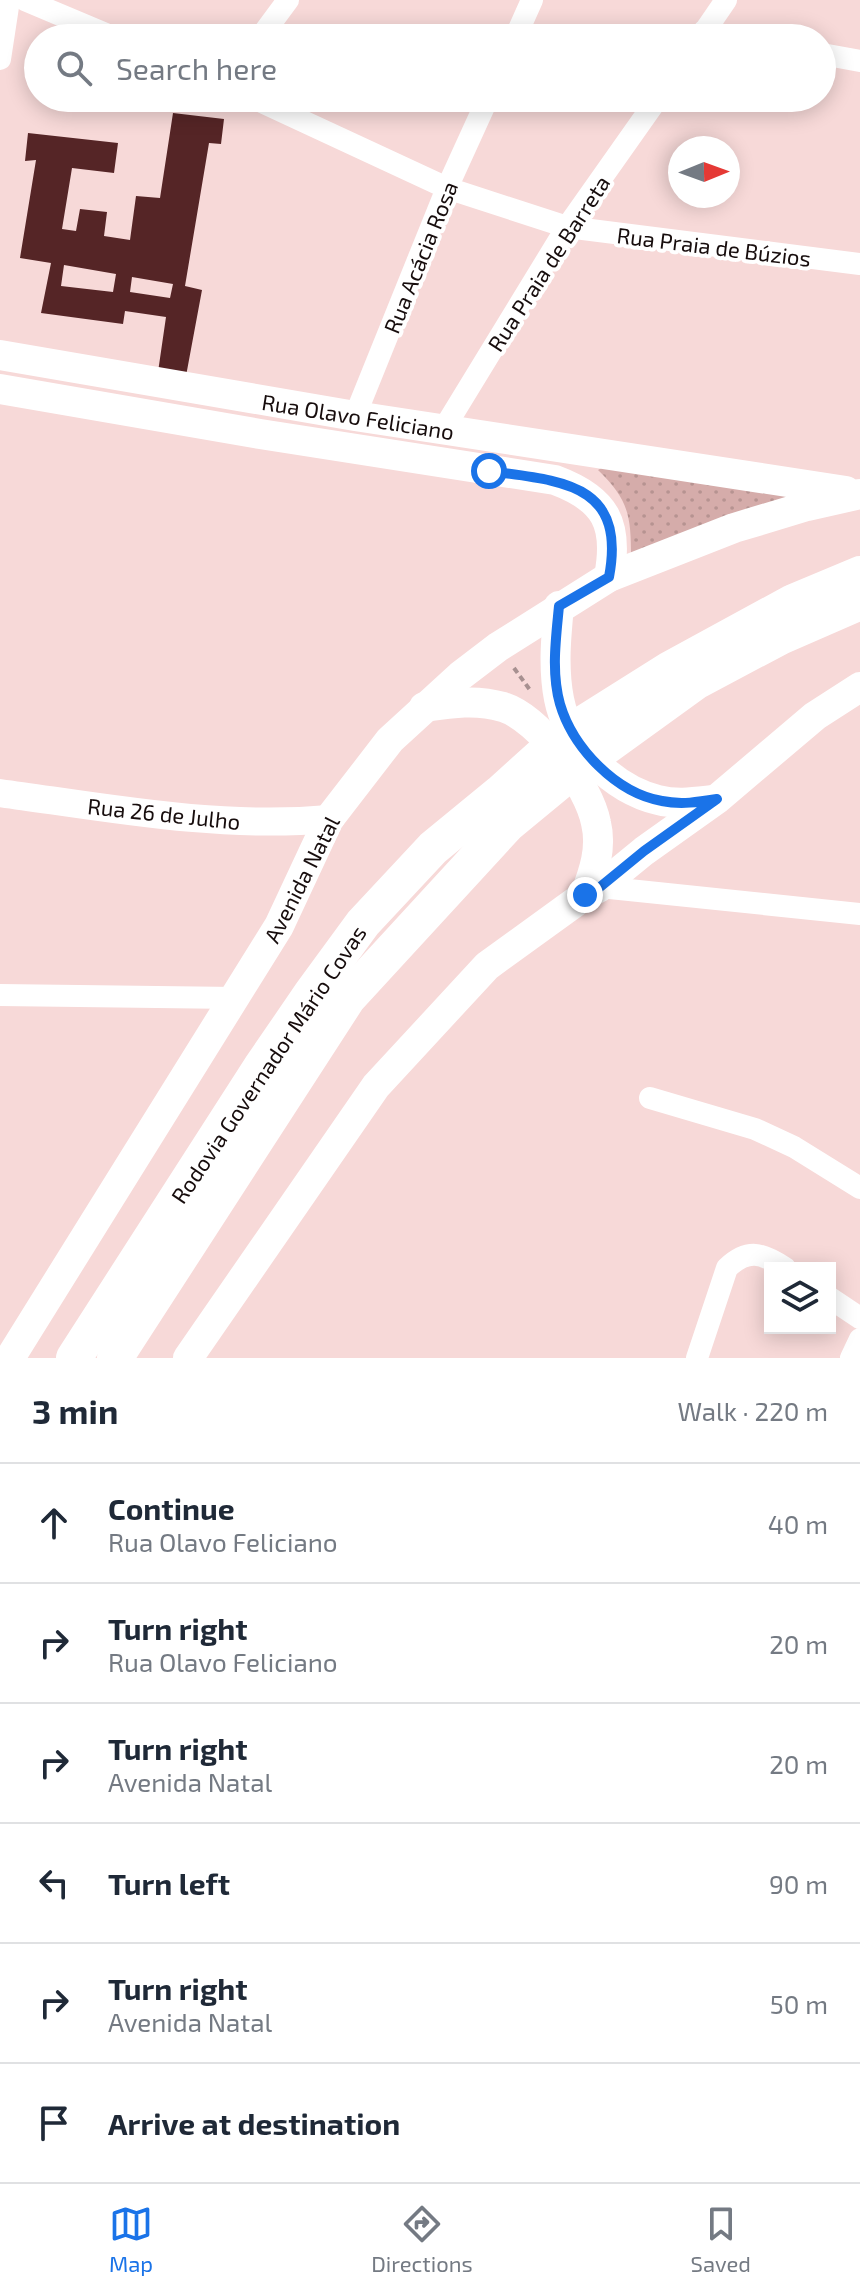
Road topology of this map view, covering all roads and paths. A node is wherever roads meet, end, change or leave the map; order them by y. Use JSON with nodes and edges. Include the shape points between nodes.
{"nodes":[{"id":1,"x":9,"y":0,"type":"edge"},
{"id":2,"x":25,"y":0,"type":"edge"},
{"id":3,"x":288,"y":0,"type":"edge"},
{"id":4,"x":532,"y":0,"type":"edge"},
{"id":5,"x":726,"y":0,"type":"edge"},
{"id":6,"x":82,"y":24,"type":"edge"},
{"id":7,"x":270,"y":24,"type":"edge"},
{"id":8,"x":521,"y":24,"type":"edge"},
{"id":9,"x":710,"y":24,"type":"edge"},
{"id":10,"x":836,"y":57,"type":"edge"},
{"id":11,"x":0,"y":59,"type":"edge"},
{"id":12,"x":860,"y":61,"type":"edge"},
{"id":13,"x":283,"y":112,"type":"edge"},
{"id":14,"x":482,"y":112,"type":"edge"},
{"id":15,"x":648,"y":112,"type":"edge"},
{"id":16,"x":447,"y":188,"type":"junction"},
{"id":17,"x":567,"y":227,"type":"junction"},
{"id":18,"x":860,"y":264,"type":"edge"},
{"id":19,"x":0,"y":355,"type":"edge"},
{"id":20,"x":0,"y":389,"type":"edge"},
{"id":21,"x":355,"y":416,"type":"junction"},
{"id":22,"x":443,"y":430,"type":"junction"},
{"id":23,"x":860,"y":493,"type":"edge"},
{"id":24,"x":860,"y":574,"type":"edge"},
{"id":25,"x":609,"y":577,"type":"junction"},
{"id":26,"x":860,"y":602,"type":"edge"},
{"id":27,"x":559,"y":606,"type":"junction"},
{"id":28,"x":860,"y":687,"type":"edge"},
{"id":29,"x":424,"y":707,"type":"junction"},
{"id":30,"x":571,"y":752,"type":"junction"},
{"id":31,"x":0,"y":793,"type":"edge"},
{"id":32,"x":717,"y":799,"type":"junction"},
{"id":33,"x":329,"y":819,"type":"junction"},
{"id":34,"x":592,"y":891,"type":"junction"},
{"id":35,"x":860,"y":914,"type":"edge"},
{"id":36,"x":0,"y":995,"type":"edge"},
{"id":37,"x":236,"y":998,"type":"junction"},
{"id":38,"x":650,"y":1098,"type":"dead end"},
{"id":39,"x":860,"y":1188,"type":"edge"},
{"id":40,"x":774,"y":1262,"type":"edge"},
{"id":41,"x":836,"y":1302,"type":"edge"},
{"id":42,"x":860,"y":1318,"type":"edge"},
{"id":43,"x":860,"y":1339,"type":"edge"},
{"id":44,"x":10,"y":1358,"type":"edge"},
{"id":45,"x":74,"y":1358,"type":"edge"},
{"id":46,"x":115,"y":1358,"type":"edge"},
{"id":47,"x":188,"y":1358,"type":"edge"},
{"id":48,"x":697,"y":1358,"type":"edge"},
{"id":49,"x":851,"y":1358,"type":"edge"}],
"edges":[{"from":1,"to":11,"type":"street"},
{"from":2,"to":6,"type":"street"},
{"from":3,"to":7,"type":"street"},
{"from":4,"to":8,"type":"street"},
{"from":5,"to":9,"type":"street"},
{"from":10,"to":12,"type":"street"},
{"from":13,"to":16,"type":"street","name":"Rua Praia de Búzios"},
{"from":14,"to":16,"type":"street","name":"Rua Acácia Rosa"},
{"from":15,"to":17,"type":"street","name":"Rua Praia de Barreta"},
{"from":16,"to":17,"type":"street","name":"Rua Praia de Búzios"},
{"from":16,"to":21,"type":"street","name":"Rua Acácia Rosa"},
{"from":17,"to":18,"type":"street","name":"Rua Praia de Búzios"},
{"from":17,"to":22,"type":"street","name":"Rua Praia de Barreta"},
{"from":19,"to":21,"type":"main road","name":"Rua Olavo Feliciano"},
{"from":20,"to":25,"type":"main road","name":"Rua Olavo Feliciano","via":[[555,480],[592,497],[606,516],[613,558]]},
{"from":21,"to":22,"type":"main road","name":"Rua Olavo Feliciano"},
{"from":22,"to":23,"type":"main road","name":"Rua Olavo Feliciano"},
{"from":23,"to":25,"type":"main road","name":"Avenida Natal","via":[[734,528]]},
{"from":24,"to":30,"type":"highway","name":"Rodovia Governador Mário Covas","via":[[793,602],[670,669]]},
{"from":25,"to":27,"type":"main road","name":"Avenida Natal"},
{"from":26,"to":30,"type":"highway","name":"Rodovia Governador Mário Covas","via":[[780,637]]},
{"from":27,"to":29,"type":"main road","name":"Avenida Natal"},
{"from":27,"to":30,"type":"main road","via":[[555,673]]},
{"from":28,"to":32,"type":"main road","via":[[815,716]]},
{"from":29,"to":30,"type":"main road","via":[[459,702],[506,708]]},
{"from":29,"to":33,"type":"main road","name":"Avenida Natal","via":[[390,740]]},
{"from":30,"to":32,"type":"main road","via":[[649,798],[686,804]]},
{"from":30,"to":34,"type":"main road","via":[[596,823]]},
{"from":30,"to":45,"type":"highway","name":"Rodovia Governador Mário Covas","via":[[500,793],[433,848],[363,923],[261,1067]]},
{"from":30,"to":46,"type":"highway","name":"Rodovia Governador Mário Covas","via":[[348,998]]},
{"from":31,"to":33,"type":"street","name":"Rua 26 de Julho","via":[[225,820]]},
{"from":32,"to":34,"type":"main road"},
{"from":33,"to":37,"type":"main road","name":"Avenida Natal","via":[[279,926]]},
{"from":34,"to":35,"type":"street"},
{"from":34,"to":47,"type":"main road","via":[[487,966],[376,1086]]},
{"from":36,"to":37,"type":"street"},
{"from":37,"to":44,"type":"main road","name":"Avenida Natal"},
{"from":38,"to":39,"type":"street","via":[[755,1129]]},
{"from":40,"to":48,"type":"street","via":[[759,1254],[737,1259],[727,1268]]},
{"from":41,"to":42,"type":"street"},
{"from":43,"to":49,"type":"street"}]}
